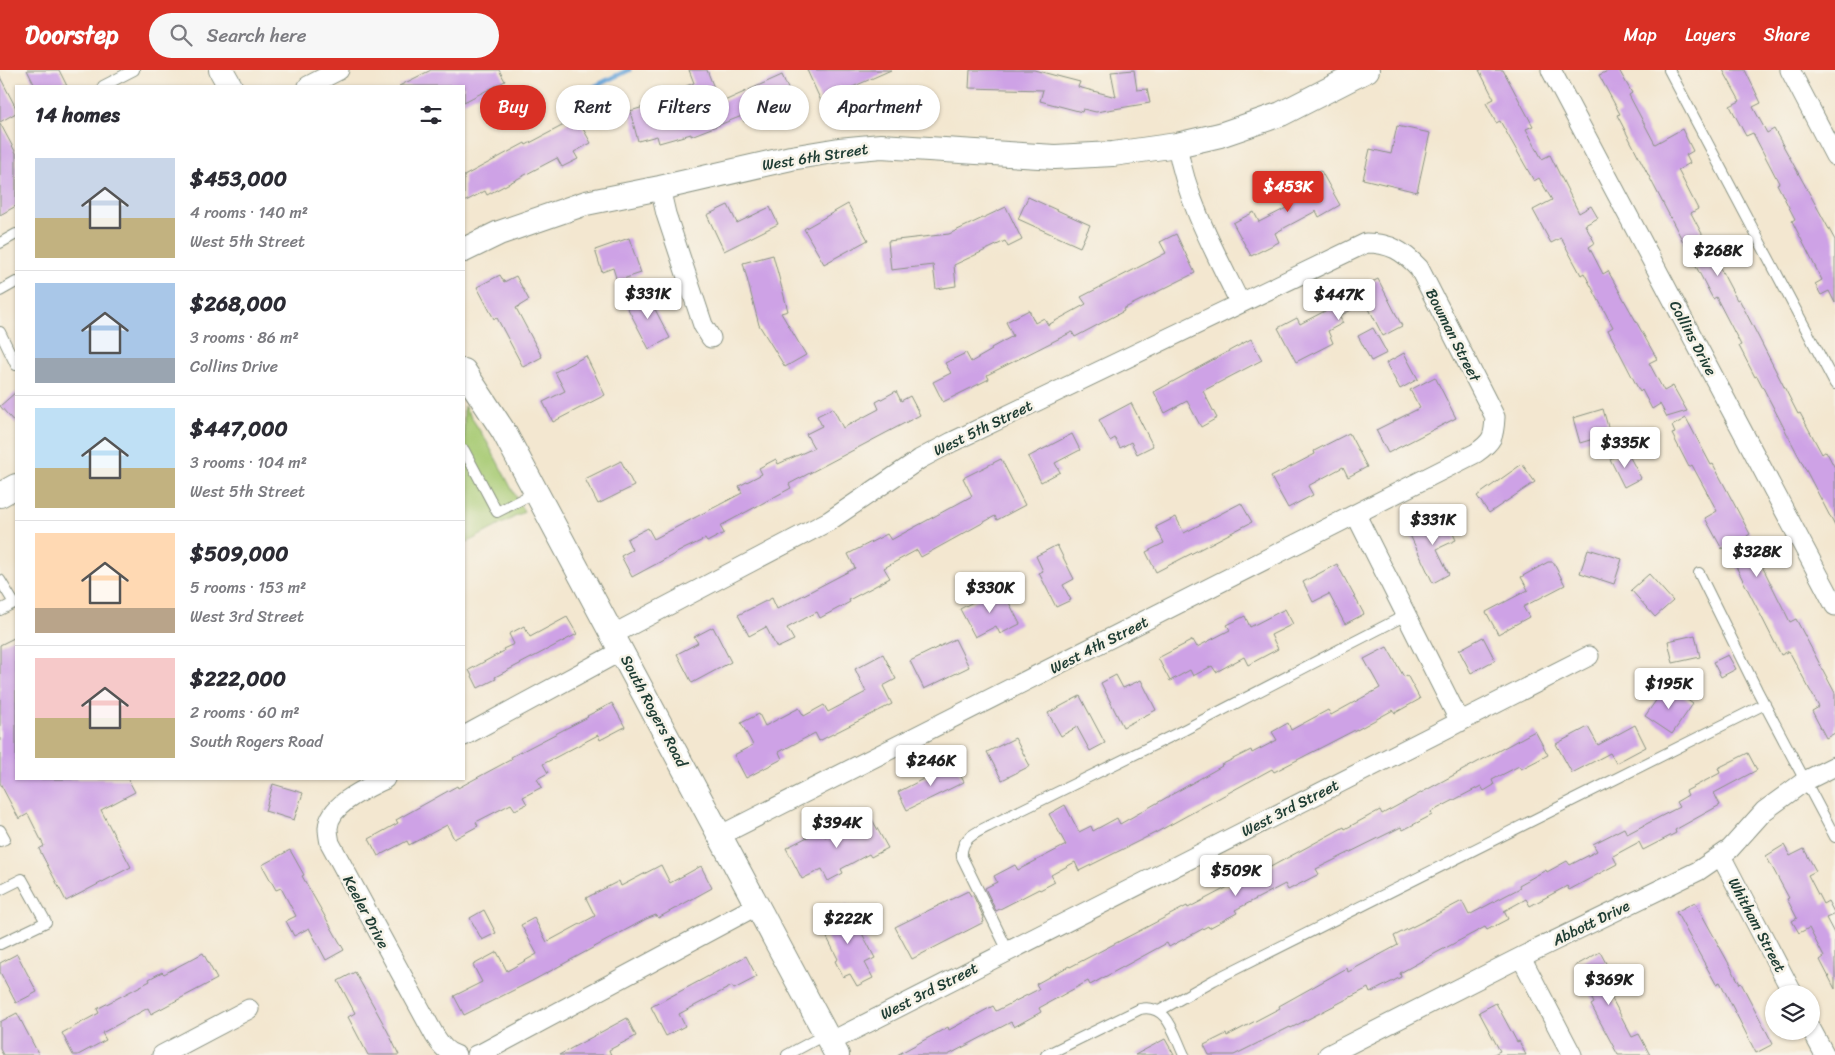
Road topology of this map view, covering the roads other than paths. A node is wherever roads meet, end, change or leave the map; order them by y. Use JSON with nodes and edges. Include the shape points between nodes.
{"nodes":[{"id":1,"x":134,"y":70,"type":"edge"},
{"id":2,"x":221,"y":70,"type":"edge"},
{"id":3,"x":1367,"y":70,"type":"edge"},
{"id":4,"x":1551,"y":70,"type":"edge"},
{"id":5,"x":1669,"y":70,"type":"edge"},
{"id":6,"x":1790,"y":70,"type":"edge"},
{"id":7,"x":330,"y":72,"type":"edge"},
{"id":8,"x":105,"y":85,"type":"edge"},
{"id":9,"x":229,"y":85,"type":"edge"},
{"id":10,"x":310,"y":85,"type":"edge"},
{"id":11,"x":1177,"y":145,"type":"junction"},
{"id":12,"x":1835,"y":156,"type":"edge"},
{"id":13,"x":660,"y":188,"type":"junction"},
{"id":14,"x":15,"y":235,"type":"edge"},
{"id":15,"x":0,"y":243,"type":"edge"},
{"id":16,"x":1366,"y":243,"type":"joint"},
{"id":17,"x":465,"y":249,"type":"edge"},
{"id":18,"x":15,"y":283,"type":"edge"},
{"id":19,"x":0,"y":291,"type":"edge"},
{"id":20,"x":1240,"y":303,"type":"junction"},
{"id":21,"x":0,"y":332,"type":"edge"},
{"id":22,"x":711,"y":338,"type":"dead end"},
{"id":23,"x":15,"y":363,"type":"edge"},
{"id":24,"x":1835,"y":384,"type":"edge"},
{"id":25,"x":470,"y":385,"type":"edge"},
{"id":26,"x":465,"y":452,"type":"edge"},
{"id":27,"x":1476,"y":453,"type":"joint"},
{"id":28,"x":15,"y":487,"type":"edge"},
{"id":29,"x":536,"y":492,"type":"junction"},
{"id":30,"x":0,"y":495,"type":"edge"},
{"id":31,"x":1356,"y":515,"type":"junction"},
{"id":32,"x":1699,"y":573,"type":"dead end"},
{"id":33,"x":0,"y":580,"type":"edge"},
{"id":34,"x":1835,"y":606,"type":"edge"},
{"id":35,"x":0,"y":610,"type":"edge"},
{"id":36,"x":1406,"y":615,"type":"junction"},
{"id":37,"x":617,"y":643,"type":"junction"},
{"id":38,"x":1589,"y":656,"type":"dead end"},
{"id":39,"x":1764,"y":704,"type":"junction"},
{"id":40,"x":1460,"y":722,"type":"junction"},
{"id":41,"x":465,"y":735,"type":"edge"},
{"id":42,"x":1835,"y":766,"type":"edge"},
{"id":43,"x":383,"y":780,"type":"edge"},
{"id":44,"x":1806,"y":781,"type":"junction"},
{"id":45,"x":0,"y":830,"type":"edge"},
{"id":46,"x":721,"y":835,"type":"junction"},
{"id":47,"x":1835,"y":837,"type":"edge"},
{"id":48,"x":0,"y":842,"type":"edge"},
{"id":49,"x":1721,"y":856,"type":"junction"},
{"id":50,"x":0,"y":890,"type":"edge"},
{"id":51,"x":758,"y":905,"type":"junction"},
{"id":52,"x":0,"y":944,"type":"edge"},
{"id":53,"x":1008,"y":951,"type":"junction"},
{"id":54,"x":1521,"y":958,"type":"junction"},
{"id":55,"x":1788,"y":985,"type":"edge"},
{"id":56,"x":249,"y":1010,"type":"dead end"},
{"id":57,"x":1159,"y":1010,"type":"junction"},
{"id":58,"x":1817,"y":1040,"type":"edge"},
{"id":59,"x":831,"y":1044,"type":"edge"},
{"id":60,"x":162,"y":1055,"type":"edge"},
{"id":61,"x":456,"y":1055,"type":"edge"},
{"id":62,"x":476,"y":1055,"type":"edge"},
{"id":63,"x":787,"y":1055,"type":"edge"},
{"id":64,"x":1046,"y":1055,"type":"edge"},
{"id":65,"x":1184,"y":1055,"type":"edge"},
{"id":66,"x":1328,"y":1055,"type":"edge"},
{"id":67,"x":1572,"y":1055,"type":"edge"},
{"id":68,"x":1825,"y":1055,"type":"edge"}],
"edges":[{"from":1,"to":8,"type":"lane"},
{"from":2,"to":9,"type":"street"},
{"from":3,"to":11,"type":"street","via":[[1281,114],[1228,133]]},
{"from":4,"to":34,"type":"street","name":"Collins Drive"},
{"from":5,"to":24,"type":"lane"},
{"from":6,"to":12,"type":"street"},
{"from":7,"to":10,"type":"street"},
{"from":11,"to":13,"type":"street","name":"West 6th Street","via":[[1113,154],[1055,157],[881,146],[791,158]]},
{"from":11,"to":20,"type":"street","via":[[1189,194]]},
{"from":13,"to":17,"type":"street","name":"West 6th Street","via":[[586,203],[499,232]]},
{"from":13,"to":22,"type":"street","via":[[703,325]]},
{"from":14,"to":15,"type":"lane"},
{"from":16,"to":20,"type":"street","name":"West 5th Street"},
{"from":16,"to":27,"type":"street","name":"Bowman Street","via":[[1381,243],[1395,249],[1419,268],[1495,417],[1490,443]]},
{"from":18,"to":19,"type":"lane"},
{"from":20,"to":37,"type":"street","name":"West 5th Street","via":[[920,459],[829,521]]},
{"from":21,"to":23,"type":"lane"},
{"from":25,"to":29,"type":"street","name":"South Rogers Road","via":[[504,432]]},
{"from":26,"to":29,"type":"lane","via":[[497,512]]},
{"from":27,"to":31,"type":"street","name":"West 4th Street"},
{"from":28,"to":30,"type":"street"},
{"from":29,"to":37,"type":"street","name":"South Rogers Road"},
{"from":31,"to":36,"type":"street"},
{"from":31,"to":46,"type":"street","name":"West 4th Street"},
{"from":32,"to":39,"type":"lane"},
{"from":33,"to":35,"type":"lane","via":[[14,603]]},
{"from":36,"to":40,"type":"street"},
{"from":36,"to":53,"type":"lane","via":[[968,838],[962,846],[964,863]]},
{"from":37,"to":41,"type":"street"},
{"from":37,"to":46,"type":"street","name":"South Rogers Road"},
{"from":38,"to":40,"type":"street","name":"West 3rd Street"},
{"from":39,"to":44,"type":"lane"},
{"from":39,"to":57,"type":"lane"},
{"from":40,"to":53,"type":"street","name":"West 3rd Street"},
{"from":42,"to":44,"type":"street","name":"Abbott Drive"},
{"from":43,"to":61,"type":"street","name":"Keeler Drive","via":[[346,800],[333,814],[328,826],[330,843],[435,1036],[440,1044]]},
{"from":44,"to":47,"type":"lane"},
{"from":44,"to":49,"type":"street","name":"Abbott Drive","via":[[1764,811]]},
{"from":45,"to":48,"type":"lane","via":[[5,839]]},
{"from":46,"to":51,"type":"street","name":"South Rogers Road"},
{"from":49,"to":54,"type":"street","name":"Abbott Drive","via":[[1698,871]]},
{"from":49,"to":55,"type":"street","name":"Whitham Street"},
{"from":50,"to":52,"type":"lane","via":[[22,879],[46,922]]},
{"from":51,"to":59,"type":"street","name":"South Rogers Road"},
{"from":51,"to":62,"type":"street"},
{"from":53,"to":59,"type":"street","name":"West 3rd Street"},
{"from":54,"to":66,"type":"street","name":"Abbott Drive"},
{"from":54,"to":67,"type":"street"},
{"from":56,"to":60,"type":"street"},
{"from":57,"to":64,"type":"lane","via":[[1150,1007],[1140,1009]]},
{"from":57,"to":65,"type":"lane"},
{"from":58,"to":68,"type":"street"},
{"from":59,"to":63,"type":"lane"}]}
